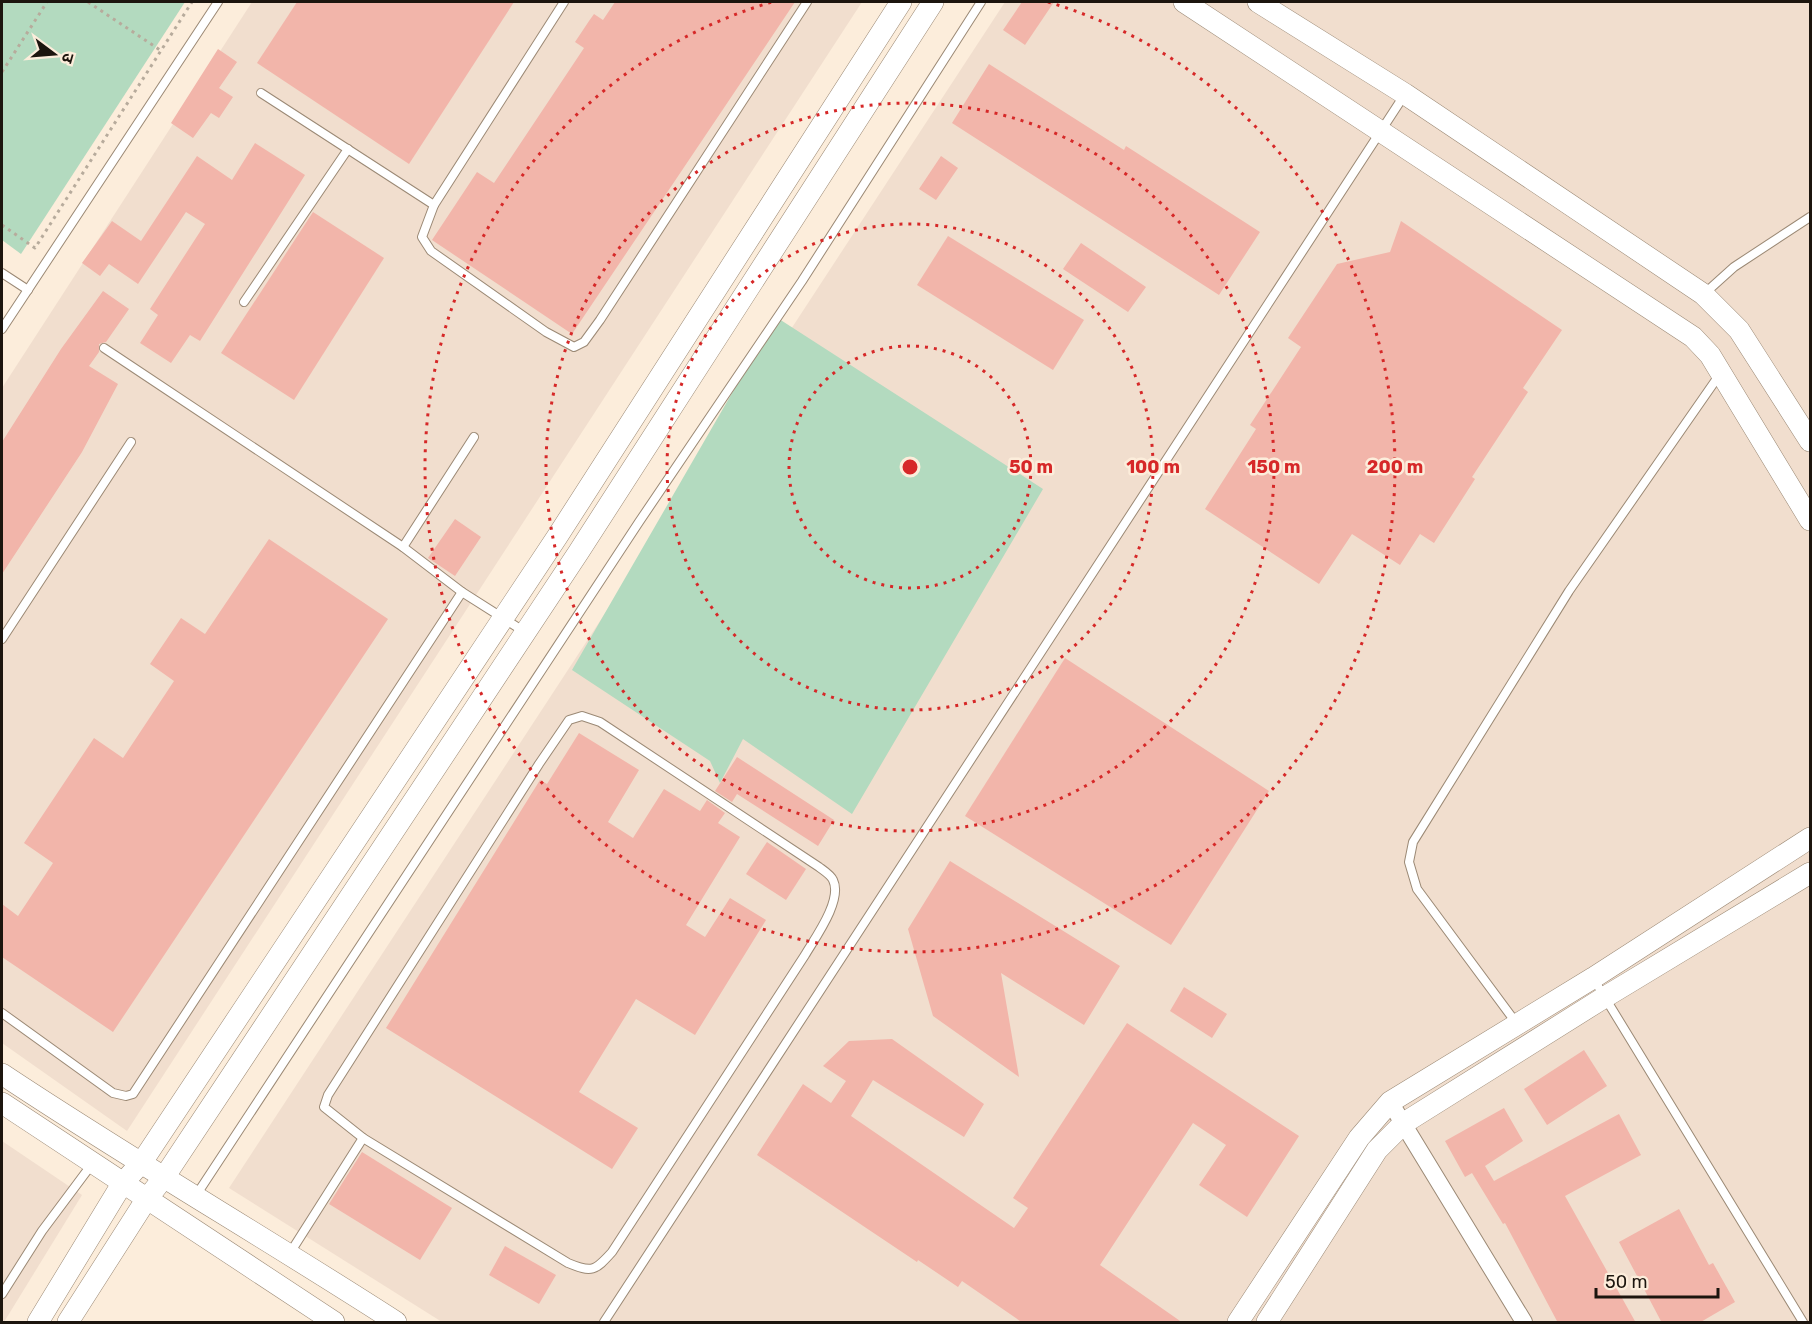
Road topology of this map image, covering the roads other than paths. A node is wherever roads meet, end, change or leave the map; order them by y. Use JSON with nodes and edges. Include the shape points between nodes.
{"nodes":[{"id":1,"x":218,"y":2,"type":"edge"},
{"id":2,"x":564,"y":2,"type":"edge"},
{"id":3,"x":807,"y":2,"type":"edge"},
{"id":4,"x":901,"y":2,"type":"edge"},
{"id":5,"x":933,"y":2,"type":"edge"},
{"id":6,"x":981,"y":2,"type":"edge"},
{"id":7,"x":1184,"y":2,"type":"edge"},
{"id":8,"x":1258,"y":2,"type":"edge"},
{"id":9,"x":261,"y":93,"type":"dead end"},
{"id":10,"x":1405,"y":94,"type":"junction"},
{"id":11,"x":1381,"y":131,"type":"junction"},
{"id":12,"x":348,"y":149,"type":"junction"},
{"id":13,"x":434,"y":205,"type":"junction"},
{"id":14,"x":1810,"y":217,"type":"edge"},
{"id":15,"x":2,"y":273,"type":"edge"},
{"id":16,"x":28,"y":290,"type":"junction"},
{"id":17,"x":1703,"y":294,"type":"junction"},
{"id":18,"x":244,"y":302,"type":"dead end"},
{"id":19,"x":2,"y":329,"type":"edge"},
{"id":20,"x":104,"y":348,"type":"dead end"},
{"id":21,"x":1720,"y":373,"type":"junction"},
{"id":22,"x":474,"y":437,"type":"dead end"},
{"id":23,"x":1810,"y":441,"type":"edge"},
{"id":24,"x":131,"y":442,"type":"dead end"},
{"id":25,"x":1810,"y":520,"type":"edge"},
{"id":26,"x":403,"y":547,"type":"junction"},
{"id":27,"x":462,"y":592,"type":"junction"},
{"id":28,"x":502,"y":618,"type":"junction"},
{"id":29,"x":525,"y":632,"type":"junction"},
{"id":30,"x":2,"y":639,"type":"edge"},
{"id":31,"x":1810,"y":838,"type":"edge"},
{"id":32,"x":1810,"y":873,"type":"edge"},
{"id":33,"x":1593,"y":978,"type":"junction"},
{"id":34,"x":1605,"y":997,"type":"junction"},
{"id":35,"x":2,"y":1013,"type":"edge"},
{"id":36,"x":1517,"y":1024,"type":"junction"},
{"id":37,"x":2,"y":1074,"type":"edge"},
{"id":38,"x":1390,"y":1102,"type":"junction"},
{"id":39,"x":2,"y":1103,"type":"edge"},
{"id":40,"x":1404,"y":1123,"type":"junction"},
{"id":41,"x":363,"y":1138,"type":"junction"},
{"id":42,"x":142,"y":1162,"type":"junction"},
{"id":43,"x":93,"y":1163,"type":"junction"},
{"id":44,"x":165,"y":1176,"type":"junction"},
{"id":45,"x":122,"y":1184,"type":"junction"},
{"id":46,"x":195,"y":1197,"type":"junction"},
{"id":47,"x":146,"y":1200,"type":"junction"},
{"id":48,"x":290,"y":1253,"type":"junction"},
{"id":49,"x":2,"y":1294,"type":"edge"},
{"id":50,"x":38,"y":1323,"type":"edge"},
{"id":51,"x":68,"y":1323,"type":"edge"},
{"id":52,"x":334,"y":1323,"type":"edge"},
{"id":53,"x":396,"y":1323,"type":"edge"},
{"id":54,"x":604,"y":1323,"type":"edge"},
{"id":55,"x":1238,"y":1323,"type":"edge"},
{"id":56,"x":1267,"y":1323,"type":"edge"},
{"id":57,"x":1524,"y":1323,"type":"edge"},
{"id":58,"x":1803,"y":1323,"type":"edge"}],
"edges":[{"from":1,"to":16,"type":"lane"},
{"from":2,"to":13,"type":"lane"},
{"from":3,"to":13,"type":"lane","via":[[584,342],[574,347],[546,332],[431,251],[422,237]]},
{"from":4,"to":28,"type":"street"},
{"from":5,"to":29,"type":"street"},
{"from":6,"to":46,"type":"lane","via":[[802,281]]},
{"from":7,"to":11,"type":"street"},
{"from":8,"to":10,"type":"street"},
{"from":9,"to":12,"type":"lane"},
{"from":10,"to":11,"type":"lane"},
{"from":10,"to":17,"type":"street"},
{"from":11,"to":21,"type":"street","via":[[1670,320],[1693,337]]},
{"from":11,"to":54,"type":"lane"},
{"from":12,"to":13,"type":"lane"},
{"from":12,"to":18,"type":"lane"},
{"from":14,"to":17,"type":"lane","via":[[1734,267]]},
{"from":15,"to":16,"type":"lane"},
{"from":16,"to":19,"type":"lane"},
{"from":17,"to":23,"type":"street","via":[[1739,330]]},
{"from":20,"to":26,"type":"lane"},
{"from":21,"to":25,"type":"street"},
{"from":21,"to":36,"type":"lane","via":[[1569,591],[1413,842],[1409,862],[1417,889]]},
{"from":22,"to":26,"type":"lane"},
{"from":24,"to":30,"type":"lane"},
{"from":26,"to":27,"type":"lane"},
{"from":27,"to":28,"type":"lane"},
{"from":27,"to":35,"type":"lane","via":[[133,1094],[113,1093]]},
{"from":28,"to":29,"type":"lane"},
{"from":28,"to":42,"type":"street"},
{"from":29,"to":44,"type":"street"},
{"from":31,"to":33,"type":"street"},
{"from":32,"to":34,"type":"street"},
{"from":33,"to":34,"type":"lane"},
{"from":33,"to":36,"type":"street"},
{"from":34,"to":40,"type":"street"},
{"from":34,"to":58,"type":"lane"},
{"from":36,"to":38,"type":"street"},
{"from":37,"to":42,"type":"street"},
{"from":38,"to":40,"type":"street"},
{"from":38,"to":55,"type":"street","via":[[1359,1138]]},
{"from":39,"to":43,"type":"street"},
{"from":40,"to":56,"type":"street","via":[[1377,1150]]},
{"from":40,"to":57,"type":"street"},
{"from":41,"to":41,"type":"lane","via":[[568,1263],[585,1270],[598,1268],[805,955],[828,917],[835,894],[833,880],[600,722],[582,716],[569,720],[328,1095],[324,1107]]},
{"from":41,"to":48,"type":"lane"},
{"from":42,"to":44,"type":"street"},
{"from":42,"to":45,"type":"street"},
{"from":43,"to":45,"type":"street"},
{"from":43,"to":49,"type":"lane","via":[[42,1231]]},
{"from":44,"to":46,"type":"street"},
{"from":44,"to":47,"type":"street"},
{"from":45,"to":47,"type":"street"},
{"from":45,"to":50,"type":"street"},
{"from":46,"to":48,"type":"street"},
{"from":47,"to":51,"type":"street"},
{"from":47,"to":52,"type":"street"},
{"from":48,"to":53,"type":"street"}]}
